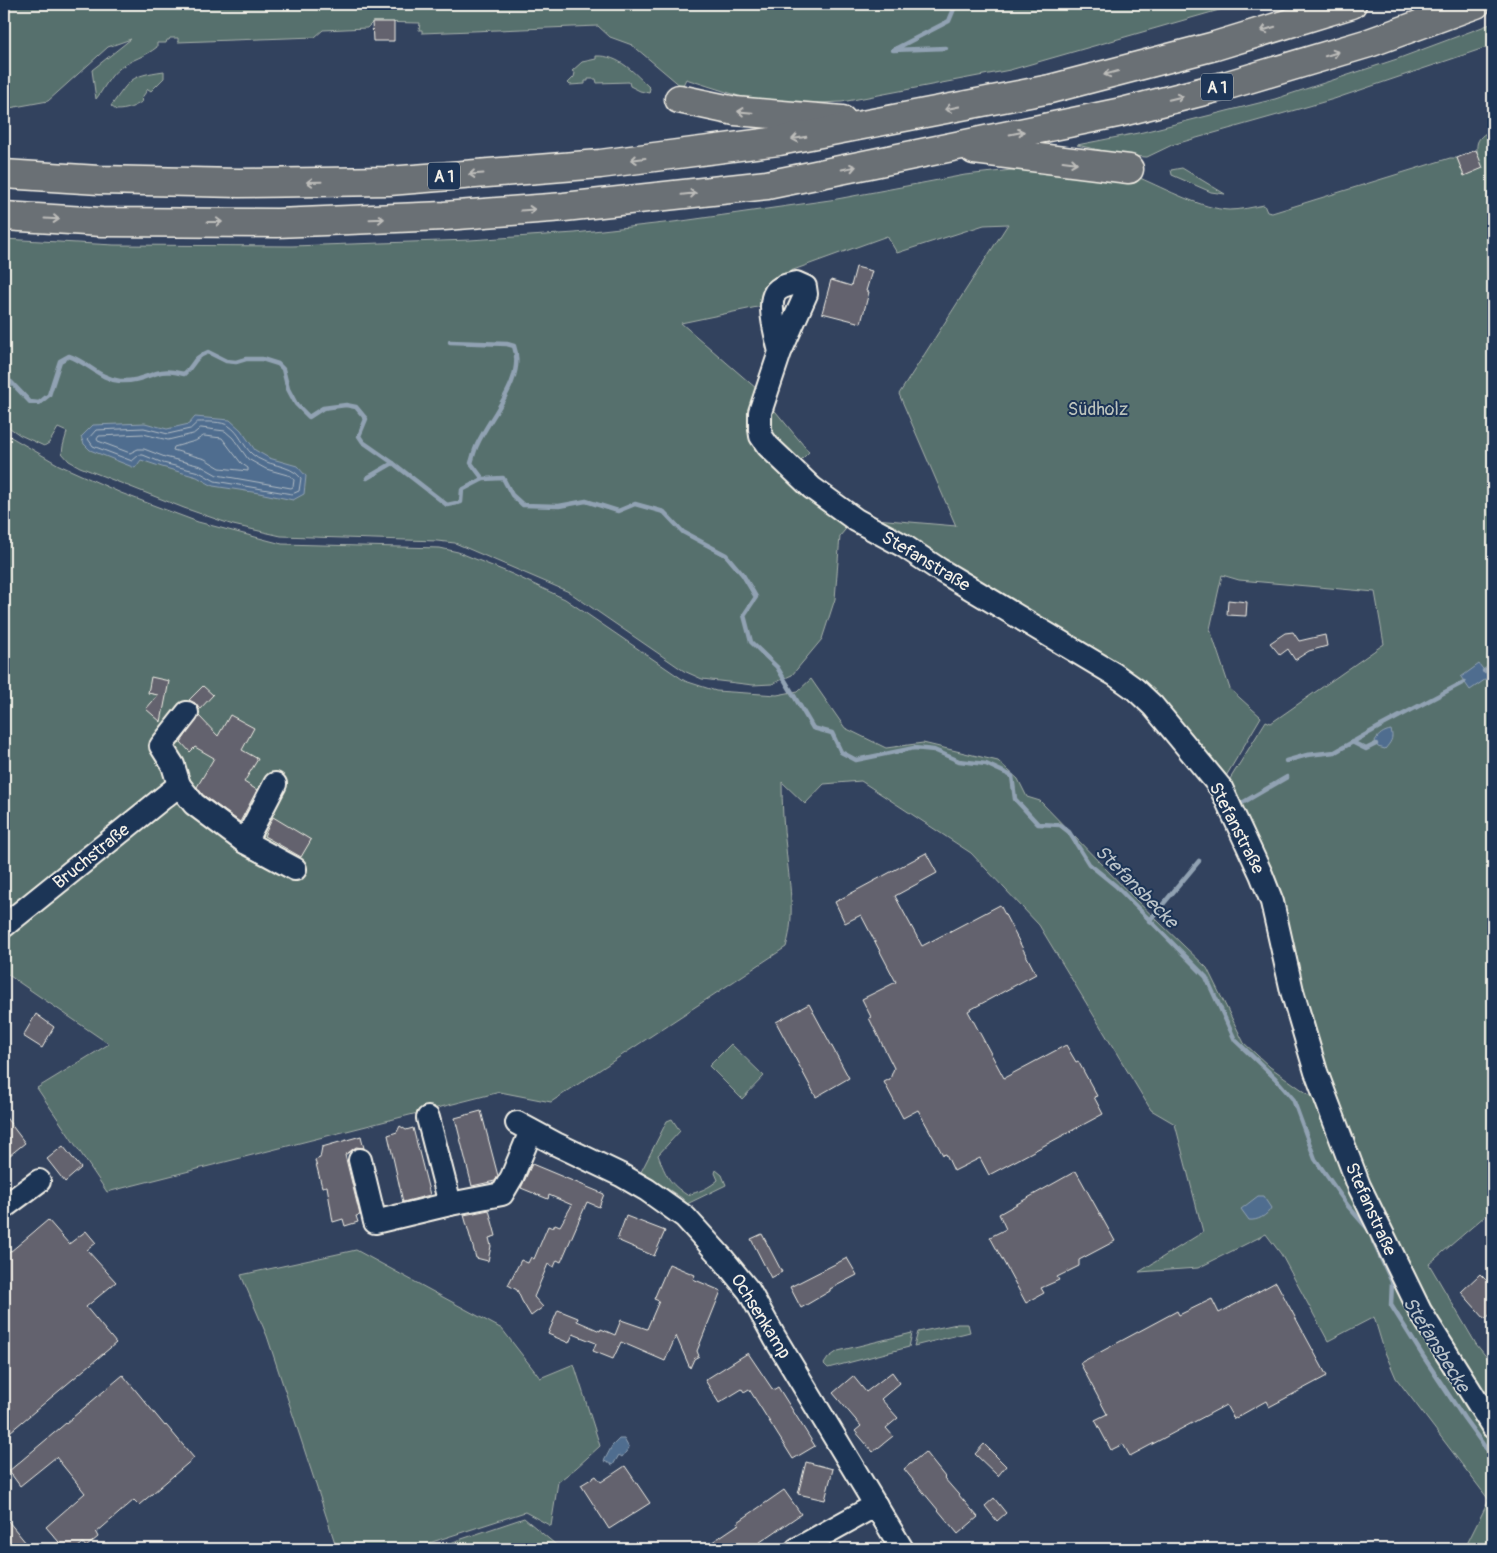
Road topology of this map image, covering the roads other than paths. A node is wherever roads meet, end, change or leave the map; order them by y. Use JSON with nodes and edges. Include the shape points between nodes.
{"nodes":[{"id":1,"x":1352,"y":4,"type":"edge"},
{"id":2,"x":1476,"y":4,"type":"edge"},
{"id":3,"x":679,"y":99,"type":"dead end"},
{"id":4,"x":881,"y":122,"type":"junction"},
{"id":5,"x":952,"y":147,"type":"junction"},
{"id":6,"x":1128,"y":169,"type":"dead end"},
{"id":7,"x":4,"y":174,"type":"edge"},
{"id":8,"x":4,"y":216,"type":"edge"},
{"id":9,"x":780,"y":352,"type":"dead end"},
{"id":10,"x":187,"y":714,"type":"dead end"},
{"id":11,"x":276,"y":784,"type":"dead end"},
{"id":12,"x":179,"y":785,"type":"junction"},
{"id":13,"x":245,"y":842,"type":"junction"},
{"id":14,"x":295,"y":869,"type":"dead end"},
{"id":15,"x":4,"y":926,"type":"edge"},
{"id":16,"x":428,"y":1118,"type":"dead end"},
{"id":17,"x":360,"y":1160,"type":"dead end"},
{"id":18,"x":39,"y":1181,"type":"dead end"},
{"id":19,"x":450,"y":1204,"type":"junction"},
{"id":20,"x":4,"y":1207,"type":"edge"},
{"id":21,"x":1493,"y":1427,"type":"edge"},
{"id":22,"x":876,"y":1506,"type":"junction"},
{"id":23,"x":797,"y":1549,"type":"edge"},
{"id":24,"x":902,"y":1549,"type":"edge"}],
"edges":[{"from":1,"to":4,"type":"highway","number":"A 1","one_way":true,"via":[[1215,46],[1050,89]]},
{"from":5,"to":2,"type":"highway","number":"A 1","one_way":true,"via":[[1122,112],[1228,85],[1369,43]]},
{"from":4,"to":3,"type":"highway","one_way":true,"via":[[735,111]]},
{"from":4,"to":7,"type":"highway","number":"A 1","one_way":true,"via":[[779,141],[600,164],[389,181],[240,183]]},
{"from":5,"to":6,"type":"highway","one_way":true},
{"from":8,"to":5,"type":"highway","number":"A 1","one_way":true,"via":[[102,222],[277,223],[564,207],[767,185]]},
{"from":9,"to":21,"type":"street","name":"Stefanstraße","via":[[760,412],[760,429],[768,446],[812,488],[856,520],[904,546],[1135,689],[1221,788],[1272,902],[1292,990],[1316,1072],[1359,1186],[1420,1311]]},
{"from":10,"to":12,"type":"street","via":[[161,746],[173,764]]},
{"from":11,"to":13,"type":"street"},
{"from":12,"to":13,"type":"street","via":[[194,804]]},
{"from":12,"to":15,"type":"street","name":"Bruchstraße"},
{"from":13,"to":14,"type":"street"},
{"from":16,"to":19,"type":"street"},
{"from":17,"to":19,"type":"street","name":"Ochsenkamp","via":[[375,1222]]},
{"from":18,"to":20,"type":"street"},
{"from":19,"to":22,"type":"street","name":"Ochsenkamp","via":[[502,1194],[512,1177],[524,1127],[647,1190],[684,1217],[749,1291]]},
{"from":22,"to":23,"type":"street"},
{"from":22,"to":24,"type":"street","name":"Ochsenkamp"}]}
